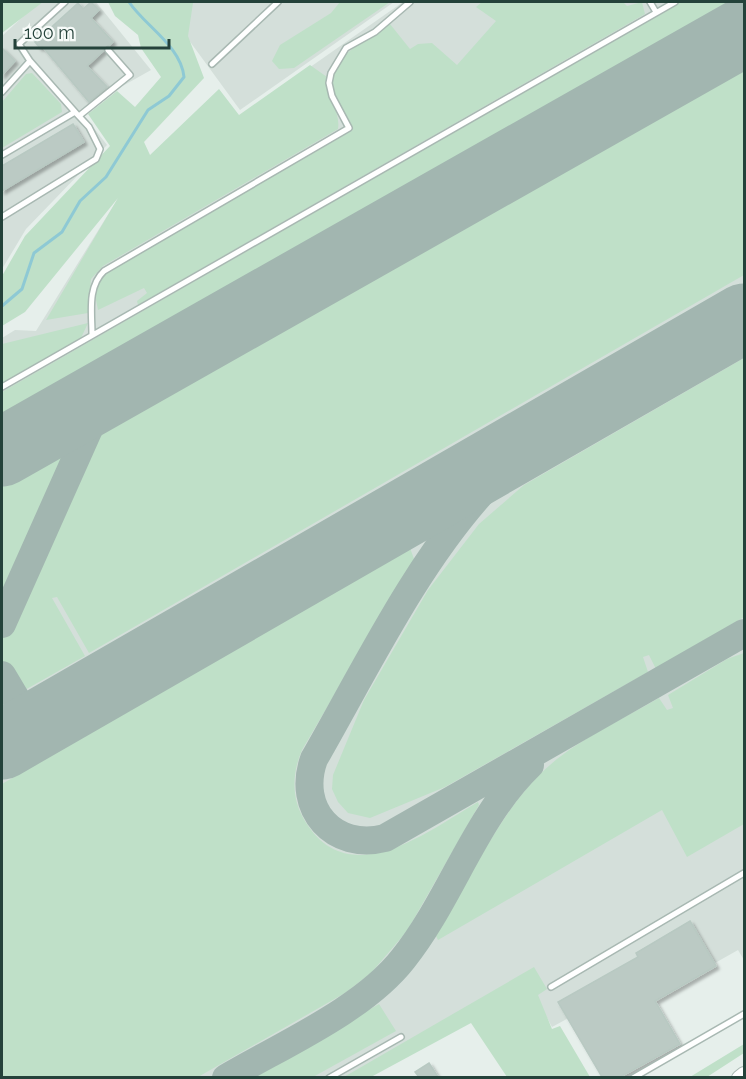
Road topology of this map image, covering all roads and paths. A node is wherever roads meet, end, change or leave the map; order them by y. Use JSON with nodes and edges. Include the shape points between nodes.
{"nodes":[{"id":1,"x":65,"y":2,"type":"edge"},
{"id":2,"x":278,"y":2,"type":"edge"},
{"id":3,"x":410,"y":2,"type":"edge"},
{"id":4,"x":650,"y":2,"type":"edge"},
{"id":5,"x":675,"y":2,"type":"edge"},
{"id":6,"x":656,"y":12,"type":"junction"},
{"id":7,"x":108,"y":50,"type":"dead end"},
{"id":8,"x":30,"y":61,"type":"junction"},
{"id":9,"x":212,"y":64,"type":"dead end"},
{"id":10,"x":2,"y":92,"type":"edge"},
{"id":11,"x":77,"y":114,"type":"junction"},
{"id":12,"x":2,"y":155,"type":"edge"},
{"id":13,"x":2,"y":217,"type":"edge"},
{"id":14,"x":92,"y":335,"type":"junction"},
{"id":15,"x":2,"y":387,"type":"edge"},
{"id":16,"x":744,"y":873,"type":"edge"},
{"id":17,"x":551,"y":987,"type":"dead end"},
{"id":18,"x":744,"y":1014,"type":"edge"},
{"id":19,"x":401,"y":1036,"type":"dead end"},
{"id":20,"x":744,"y":1074,"type":"edge"},
{"id":21,"x":329,"y":1077,"type":"edge"},
{"id":22,"x":633,"y":1077,"type":"edge"},
{"id":23,"x":739,"y":1077,"type":"edge"}],
"edges":[{"from":1,"to":8,"type":"lane","via":[[19,44]]},
{"from":2,"to":9,"type":"lane"},
{"from":3,"to":14,"type":"lane","via":[[375,32],[346,48],[331,73],[332,96],[348,128],[104,271],[92,289]]},
{"from":4,"to":6,"type":"lane"},
{"from":5,"to":6,"type":"lane"},
{"from":6,"to":14,"type":"lane"},
{"from":7,"to":11,"type":"lane","via":[[130,75]]},
{"from":8,"to":10,"type":"lane"},
{"from":8,"to":11,"type":"lane"},
{"from":11,"to":12,"type":"lane"},
{"from":11,"to":13,"type":"lane","via":[[100,149],[96,159]]},
{"from":14,"to":15,"type":"lane"},
{"from":16,"to":17,"type":"lane"},
{"from":18,"to":22,"type":"lane"},
{"from":19,"to":21,"type":"lane"},
{"from":20,"to":23,"type":"street"}]}
